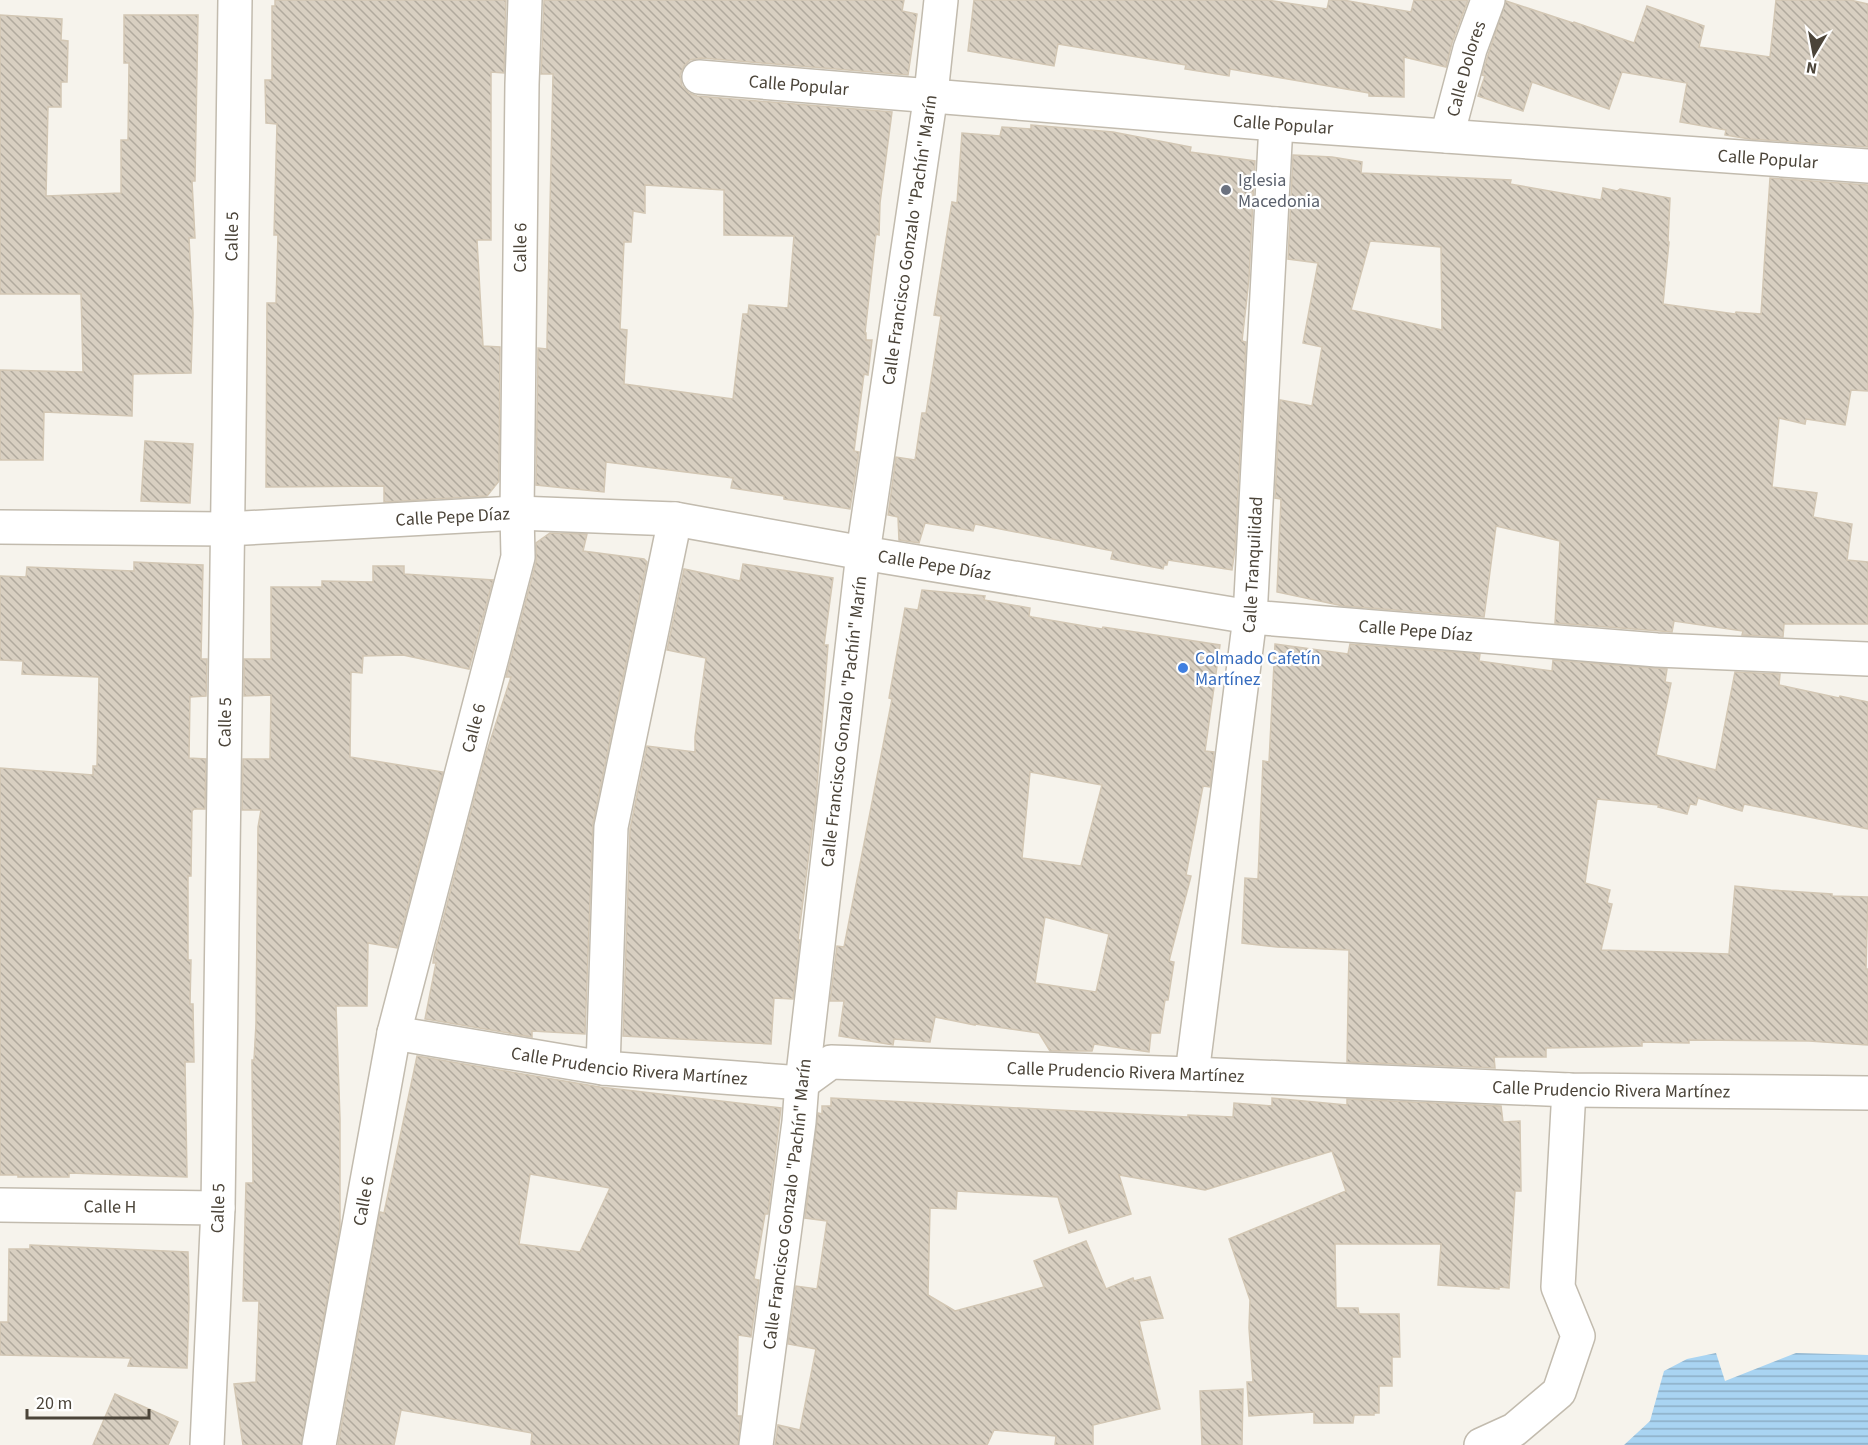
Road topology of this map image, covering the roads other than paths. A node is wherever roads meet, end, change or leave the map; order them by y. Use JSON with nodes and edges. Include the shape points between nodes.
{"nodes":[{"id":1,"x":235,"y":0,"type":"edge"},
{"id":2,"x":525,"y":0,"type":"edge"},
{"id":3,"x":941,"y":0,"type":"edge"},
{"id":4,"x":1488,"y":0,"type":"edge"},
{"id":5,"x":699,"y":77,"type":"dead end"},
{"id":6,"x":931,"y":94,"type":"junction"},
{"id":7,"x":1276,"y":124,"type":"junction"},
{"id":8,"x":1447,"y":136,"type":"junction"},
{"id":9,"x":1868,"y":166,"type":"edge"},
{"id":10,"x":517,"y":513,"type":"junction"},
{"id":11,"x":675,"y":519,"type":"junction"},
{"id":12,"x":0,"y":527,"type":"edge"},
{"id":13,"x":226,"y":529,"type":"junction"},
{"id":14,"x":863,"y":553,"type":"junction"},
{"id":15,"x":1250,"y":617,"type":"junction"},
{"id":16,"x":1868,"y":659,"type":"edge"},
{"id":17,"x":394,"y":1033,"type":"junction"},
{"id":18,"x":603,"y":1068,"type":"junction"},
{"id":19,"x":1192,"y":1074,"type":"junction"},
{"id":20,"x":802,"y":1083,"type":"junction"},
{"id":21,"x":1569,"y":1090,"type":"junction"},
{"id":22,"x":1868,"y":1093,"type":"edge"},
{"id":23,"x":0,"y":1205,"type":"edge"},
{"id":24,"x":218,"y":1208,"type":"junction"},
{"id":25,"x":207,"y":1445,"type":"edge"},
{"id":26,"x":319,"y":1445,"type":"edge"},
{"id":27,"x":756,"y":1445,"type":"edge"},
{"id":28,"x":1480,"y":1445,"type":"edge"}],
"edges":[{"from":1,"to":13,"type":"street","name":"Calle 5"},
{"from":2,"to":10,"type":"street","name":"Calle 6"},
{"from":3,"to":6,"type":"street","name":"Calle Francisco Gonzalo \"Pachín\" Marín"},
{"from":4,"to":8,"type":"street","name":"Calle Dolores","via":[[1470,49]]},
{"from":5,"to":6,"type":"street","name":"Calle Popular"},
{"from":6,"to":7,"type":"street","name":"Calle Popular"},
{"from":6,"to":14,"type":"street","name":"Calle Francisco Gonzalo \"Pachín\" Marín"},
{"from":7,"to":8,"type":"street","name":"Calle Popular"},
{"from":7,"to":15,"type":"street","name":"Calle Tranquilidad"},
{"from":8,"to":9,"type":"street","name":"Calle Popular"},
{"from":10,"to":11,"type":"street","name":"Calle Pepe Díaz"},
{"from":10,"to":13,"type":"street","name":"Calle Pepe Díaz"},
{"from":10,"to":17,"type":"street","name":"Calle 6","via":[[518,557]]},
{"from":11,"to":14,"type":"street","name":"Calle Pepe Díaz"},
{"from":11,"to":18,"type":"street","via":[[611,827]]},
{"from":12,"to":13,"type":"street","name":"Calle Pepe Díaz"},
{"from":13,"to":24,"type":"street","name":"Calle 5"},
{"from":14,"to":15,"type":"street","name":"Calle Pepe Díaz"},
{"from":14,"to":20,"type":"street","name":"Calle Francisco Gonzalo \"Pachín\" Marín"},
{"from":15,"to":16,"type":"street","name":"Calle Pepe Díaz","via":[[1657,650]]},
{"from":15,"to":19,"type":"street","name":"Calle Tranquilidad"},
{"from":17,"to":18,"type":"street","name":"Calle Prudencio Rivera Martínez"},
{"from":17,"to":26,"type":"street","name":"Calle 6"},
{"from":18,"to":20,"type":"street","name":"Calle Prudencio Rivera Martínez"},
{"from":19,"to":20,"type":"street","name":"Calle Prudencio Rivera Martínez","via":[[831,1062]]},
{"from":19,"to":21,"type":"street","name":"Calle Prudencio Rivera Martínez"},
{"from":20,"to":27,"type":"street","name":"Calle Francisco Gonzalo \"Pachín\" Marín"},
{"from":21,"to":22,"type":"street","name":"Calle Prudencio Rivera Martínez"},
{"from":21,"to":28,"type":"street","via":[[1558,1287],[1578,1336],[1559,1392],[1514,1431]]},
{"from":23,"to":24,"type":"street","name":"Calle H"},
{"from":24,"to":25,"type":"street","name":"Calle 5"}]}
